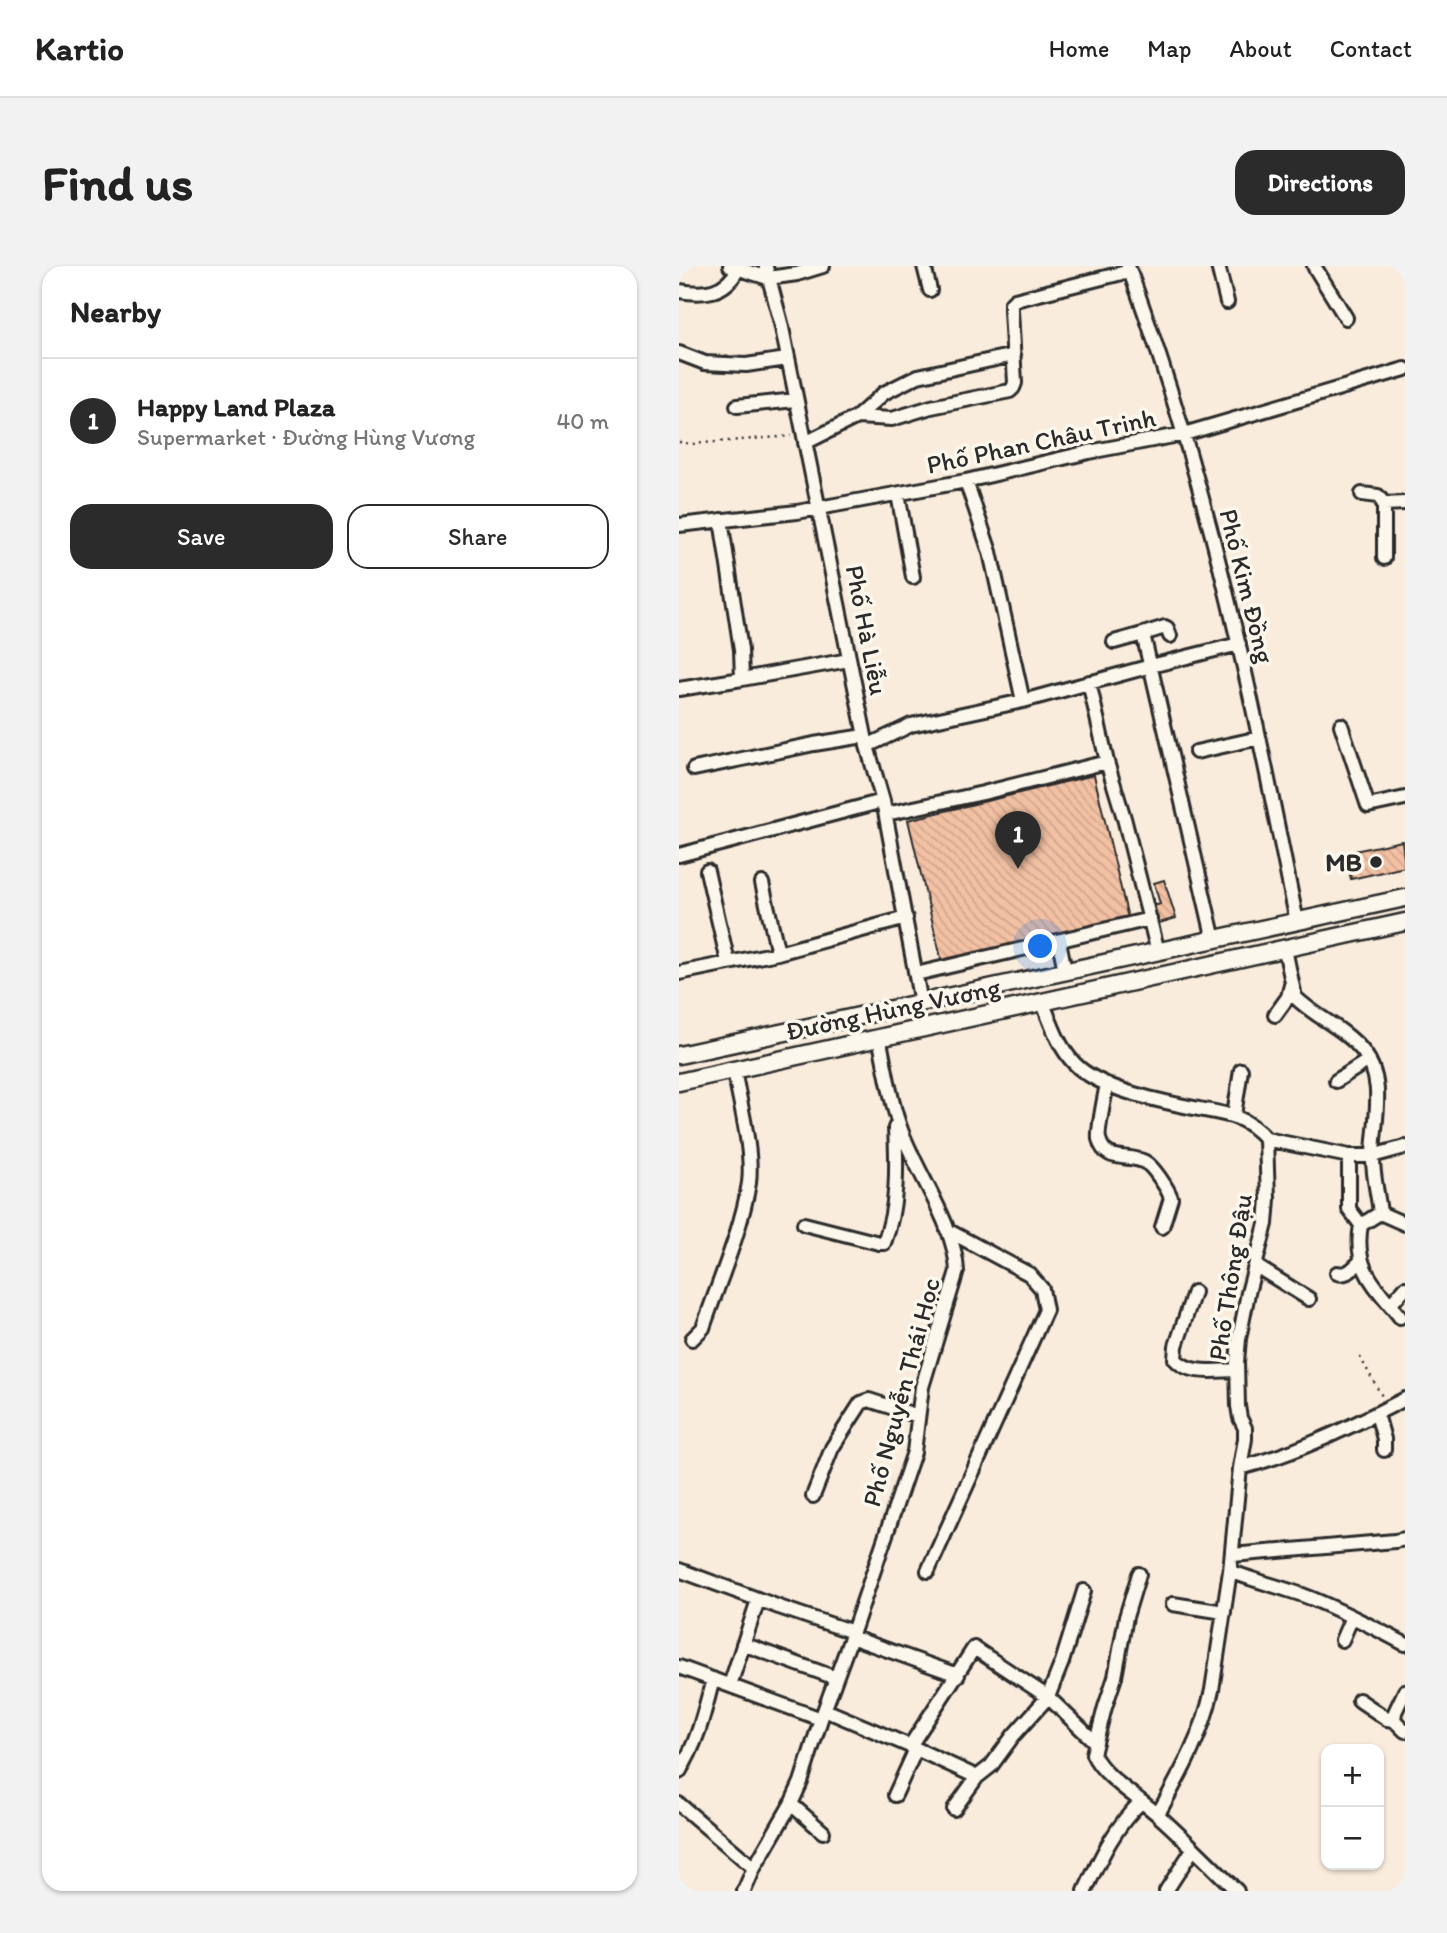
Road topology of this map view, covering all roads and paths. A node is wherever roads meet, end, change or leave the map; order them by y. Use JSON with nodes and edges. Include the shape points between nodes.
{"nodes":[{"id":1,"x":823,"y":266,"type":"edge"},
{"id":2,"x":924,"y":266,"type":"edge"},
{"id":3,"x":1218,"y":266,"type":"edge"},
{"id":4,"x":1314,"y":266,"type":"edge"},
{"id":5,"x":734,"y":268,"type":"edge"},
{"id":6,"x":1129,"y":269,"type":"edge"},
{"id":7,"x":765,"y":272,"type":"edge"},
{"id":8,"x":930,"y":290,"type":"dead end"},
{"id":9,"x":679,"y":291,"type":"edge"},
{"id":10,"x":1227,"y":302,"type":"dead end"},
{"id":11,"x":1346,"y":318,"type":"dead end"},
{"id":12,"x":679,"y":353,"type":"edge"},
{"id":13,"x":1014,"y":355,"type":"junction"},
{"id":14,"x":787,"y":359,"type":"junction"},
{"id":15,"x":1405,"y":369,"type":"edge"},
{"id":16,"x":796,"y":400,"type":"junction"},
{"id":17,"x":737,"y":406,"type":"dead end"},
{"id":18,"x":857,"y":417,"type":"junction"},
{"id":19,"x":1184,"y":434,"type":"junction"},
{"id":20,"x":804,"y":439,"type":"junction"},
{"id":21,"x":679,"y":442,"type":"edge"},
{"id":22,"x":966,"y":481,"type":"junction"},
{"id":23,"x":898,"y":494,"type":"junction"},
{"id":24,"x":1362,"y":494,"type":"dead end"},
{"id":25,"x":1405,"y":503,"type":"edge"},
{"id":26,"x":1384,"y":504,"type":"junction"},
{"id":27,"x":819,"y":508,"type":"junction"},
{"id":28,"x":721,"y":520,"type":"junction"},
{"id":29,"x":679,"y":525,"type":"edge"},
{"id":30,"x":1384,"y":558,"type":"dead end"},
{"id":31,"x":913,"y":577,"type":"dead end"},
{"id":32,"x":1143,"y":634,"type":"junction"},
{"id":33,"x":1170,"y":636,"type":"dead end"},
{"id":34,"x":1114,"y":642,"type":"dead end"},
{"id":35,"x":1239,"y":644,"type":"junction"},
{"id":36,"x":849,"y":660,"type":"junction"},
{"id":37,"x":1151,"y":666,"type":"junction"},
{"id":38,"x":742,"y":679,"type":"junction"},
{"id":39,"x":1089,"y":682,"type":"junction"},
{"id":40,"x":679,"y":689,"type":"edge"},
{"id":41,"x":1023,"y":701,"type":"junction"},
{"id":42,"x":1341,"y":725,"type":"dead end"},
{"id":43,"x":1259,"y":738,"type":"junction"},
{"id":44,"x":866,"y":741,"type":"junction"},
{"id":45,"x":1196,"y":752,"type":"dead end"},
{"id":46,"x":1107,"y":762,"type":"junction"},
{"id":47,"x":694,"y":768,"type":"dead end"},
{"id":48,"x":1405,"y":798,"type":"edge"},
{"id":49,"x":885,"y":808,"type":"junction"},
{"id":50,"x":679,"y":855,"type":"edge"},
{"id":51,"x":707,"y":871,"type":"dead end"},
{"id":52,"x":762,"y":883,"type":"dead end"},
{"id":53,"x":1405,"y":898,"type":"edge"},
{"id":54,"x":906,"y":918,"type":"junction"},
{"id":55,"x":1150,"y":919,"type":"junction"},
{"id":56,"x":1297,"y":922,"type":"junction"},
{"id":57,"x":1405,"y":922,"type":"edge"},
{"id":58,"x":1214,"y":940,"type":"junction"},
{"id":59,"x":1059,"y":941,"type":"junction"},
{"id":60,"x":1285,"y":948,"type":"junction"},
{"id":61,"x":1159,"y":952,"type":"junction"},
{"id":62,"x":778,"y":953,"type":"junction"},
{"id":63,"x":728,"y":962,"type":"junction"},
{"id":64,"x":1065,"y":971,"type":"junction"},
{"id":65,"x":679,"y":973,"type":"edge"},
{"id":66,"x":916,"y":974,"type":"junction"},
{"id":67,"x":1292,"y":981,"type":"junction"},
{"id":68,"x":1042,"y":1001,"type":"junction"},
{"id":69,"x":921,"y":1003,"type":"junction"},
{"id":70,"x":1275,"y":1015,"type":"dead end"},
{"id":71,"x":793,"y":1030,"type":"junction"},
{"id":72,"x":879,"y":1037,"type":"junction"},
{"id":73,"x":679,"y":1055,"type":"edge"},
{"id":74,"x":798,"y":1055,"type":"junction"},
{"id":75,"x":1369,"y":1060,"type":"junction"},
{"id":76,"x":734,"y":1070,"type":"junction"},
{"id":77,"x":1241,"y":1070,"type":"dead end"},
{"id":78,"x":1336,"y":1081,"type":"dead end"},
{"id":79,"x":679,"y":1082,"type":"edge"},
{"id":80,"x":1107,"y":1084,"type":"junction"},
{"id":81,"x":1234,"y":1115,"type":"junction"},
{"id":82,"x":898,"y":1122,"type":"junction"},
{"id":83,"x":1266,"y":1139,"type":"junction"},
{"id":84,"x":1405,"y":1147,"type":"edge"},
{"id":85,"x":1349,"y":1156,"type":"junction"},
{"id":86,"x":1372,"y":1156,"type":"junction"},
{"id":87,"x":1380,"y":1213,"type":"junction"},
{"id":88,"x":804,"y":1224,"type":"dead end"},
{"id":89,"x":1405,"y":1224,"type":"edge"},
{"id":90,"x":1361,"y":1225,"type":"junction"},
{"id":91,"x":1162,"y":1227,"type":"dead end"},
{"id":92,"x":947,"y":1230,"type":"junction"},
{"id":93,"x":1361,"y":1261,"type":"junction"},
{"id":94,"x":1256,"y":1266,"type":"junction"},
{"id":95,"x":1337,"y":1273,"type":"dead end"},
{"id":96,"x":1405,"y":1288,"type":"edge"},
{"id":97,"x":1194,"y":1292,"type":"dead end"},
{"id":98,"x":1309,"y":1299,"type":"dead end"},
{"id":99,"x":1390,"y":1305,"type":"junction"},
{"id":100,"x":1400,"y":1317,"type":"dead end"},
{"id":101,"x":692,"y":1339,"type":"dead end"},
{"id":102,"x":1360,"y":1357,"type":"dead end"},
{"id":103,"x":1237,"y":1370,"type":"junction"},
{"id":104,"x":1405,"y":1399,"type":"edge"},
{"id":105,"x":1383,"y":1411,"type":"junction"},
{"id":106,"x":918,"y":1416,"type":"junction"},
{"id":107,"x":1384,"y":1450,"type":"dead end"},
{"id":108,"x":1240,"y":1468,"type":"junction"},
{"id":109,"x":813,"y":1496,"type":"dead end"},
{"id":110,"x":1405,"y":1539,"type":"edge"},
{"id":111,"x":1232,"y":1555,"type":"junction"},
{"id":112,"x":679,"y":1570,"type":"edge"},
{"id":113,"x":928,"y":1571,"type":"dead end"},
{"id":114,"x":1230,"y":1572,"type":"junction"},
{"id":115,"x":1139,"y":1574,"type":"dead end"},
{"id":116,"x":1084,"y":1591,"type":"dead end"},
{"id":117,"x":758,"y":1600,"type":"junction"},
{"id":118,"x":1173,"y":1604,"type":"dead end"},
{"id":119,"x":1224,"y":1612,"type":"junction"},
{"id":120,"x":1352,"y":1617,"type":"junction"},
{"id":121,"x":852,"y":1634,"type":"junction"},
{"id":122,"x":1342,"y":1640,"type":"dead end"},
{"id":123,"x":743,"y":1644,"type":"junction"},
{"id":124,"x":1405,"y":1644,"type":"edge"},
{"id":125,"x":679,"y":1667,"type":"edge"},
{"id":126,"x":958,"y":1675,"type":"junction"},
{"id":127,"x":836,"y":1678,"type":"junction"},
{"id":128,"x":713,"y":1679,"type":"junction"},
{"id":129,"x":730,"y":1685,"type":"junction"},
{"id":130,"x":1405,"y":1691,"type":"edge"},
{"id":131,"x":1048,"y":1698,"type":"junction"},
{"id":132,"x":1359,"y":1700,"type":"dead end"},
{"id":133,"x":823,"y":1714,"type":"junction"},
{"id":134,"x":1394,"y":1720,"type":"junction"},
{"id":135,"x":1405,"y":1731,"type":"edge"},
{"id":136,"x":1095,"y":1743,"type":"junction"},
{"id":137,"x":913,"y":1747,"type":"junction"},
{"id":138,"x":679,"y":1772,"type":"edge"},
{"id":139,"x":977,"y":1777,"type":"junction"},
{"id":140,"x":895,"y":1796,"type":"dead end"},
{"id":141,"x":1140,"y":1802,"type":"junction"},
{"id":142,"x":679,"y":1804,"type":"edge"},
{"id":143,"x":791,"y":1804,"type":"junction"},
{"id":144,"x":954,"y":1809,"type":"dead end"},
{"id":145,"x":1158,"y":1814,"type":"junction"},
{"id":146,"x":823,"y":1832,"type":"dead end"},
{"id":147,"x":1193,"y":1849,"type":"junction"},
{"id":148,"x":754,"y":1868,"type":"junction"},
{"id":149,"x":744,"y":1891,"type":"edge"},
{"id":150,"x":1085,"y":1891,"type":"edge"},
{"id":151,"x":1166,"y":1891,"type":"edge"},
{"id":152,"x":1237,"y":1891,"type":"edge"}],
"edges":[{"from":1,"to":7,"type":"street","via":[[797,274]]},
{"from":2,"to":8,"type":"street"},
{"from":3,"to":10,"type":"street"},
{"from":4,"to":11,"type":"street"},
{"from":5,"to":7,"type":"street"},
{"from":5,"to":9,"type":"street","via":[[733,279],[721,288],[709,293]]},
{"from":6,"to":13,"type":"street","via":[[1015,300],[1011,304]]},
{"from":6,"to":19,"type":"street","name":"Phố Kim Đồng"},
{"from":7,"to":14,"type":"street","name":"Phố Hà Liễu"},
{"from":12,"to":14,"type":"street","via":[[705,363],[746,365]]},
{"from":13,"to":18,"type":"street","via":[[918,376],[884,393]]},
{"from":13,"to":18,"type":"street","via":[[1015,383],[1010,391],[892,419]]},
{"from":14,"to":16,"type":"street","name":"Phố Hà Liễu"},
{"from":15,"to":19,"type":"street","name":"Phố Phan Châu Trinh"},
{"from":16,"to":17,"type":"street"},
{"from":16,"to":20,"type":"street","name":"Phố Hà Liễu"},
{"from":18,"to":20,"type":"street"},
{"from":19,"to":22,"type":"street","name":"Phố Phan Châu Trinh"},
{"from":19,"to":35,"type":"street","name":"Phố Kim Đồng"},
{"from":20,"to":21,"type":"path"},
{"from":20,"to":27,"type":"street","name":"Phố Hà Liễu"},
{"from":22,"to":23,"type":"street","name":"Phố Phan Châu Trinh"},
{"from":22,"to":41,"type":"street","via":[[990,552]]},
{"from":23,"to":27,"type":"street","name":"Phố Phan Châu Trinh"},
{"from":23,"to":31,"type":"street"},
{"from":24,"to":26,"type":"street","via":[[1378,496]]},
{"from":25,"to":26,"type":"street"},
{"from":26,"to":30,"type":"street"},
{"from":27,"to":28,"type":"street","name":"Phố Phan Châu Trinh"},
{"from":27,"to":36,"type":"street","name":"Phố Hà Liễu"},
{"from":28,"to":29,"type":"street","name":"Phố Phan Châu Trinh"},
{"from":28,"to":38,"type":"street"},
{"from":32,"to":33,"type":"street","via":[[1165,627]]},
{"from":32,"to":34,"type":"street"},
{"from":32,"to":37,"type":"street"},
{"from":35,"to":37,"type":"street"},
{"from":35,"to":43,"type":"street","name":"Phố Kim Đồng"},
{"from":36,"to":38,"type":"street"},
{"from":36,"to":44,"type":"street","name":"Phố Hà Liễu"},
{"from":37,"to":39,"type":"street"},
{"from":37,"to":58,"type":"street"},
{"from":38,"to":40,"type":"street"},
{"from":39,"to":41,"type":"street"},
{"from":39,"to":46,"type":"street"},
{"from":41,"to":44,"type":"street","via":[[911,725]]},
{"from":42,"to":48,"type":"street","via":[[1368,806]]},
{"from":43,"to":45,"type":"street"},
{"from":43,"to":56,"type":"street","name":"Phố Kim Đồng"},
{"from":44,"to":47,"type":"street"},
{"from":44,"to":49,"type":"street","name":"Phố Hà Liễu"},
{"from":46,"to":49,"type":"street","via":[[983,793]]},
{"from":46,"to":55,"type":"street"},
{"from":49,"to":50,"type":"street"},
{"from":49,"to":54,"type":"street","name":"Phố Hà Liễu"},
{"from":51,"to":63,"type":"street"},
{"from":52,"to":62,"type":"street"},
{"from":53,"to":56,"type":"main road","name":"Đường Hùng Vương"},
{"from":54,"to":62,"type":"street"},
{"from":54,"to":66,"type":"street","name":"Phố Hà Liễu"},
{"from":55,"to":59,"type":"street"},
{"from":55,"to":61,"type":"street"},
{"from":56,"to":58,"type":"main road","name":"Đường Hùng Vương"},
{"from":57,"to":60,"type":"main road","name":"Đường Hùng Vương"},
{"from":58,"to":61,"type":"main road","name":"Đường Hùng Vương"},
{"from":59,"to":64,"type":"street"},
{"from":59,"to":66,"type":"street"},
{"from":60,"to":67,"type":"street"},
{"from":60,"to":68,"type":"main road","name":"Đường Hùng Vương"},
{"from":61,"to":64,"type":"main road","name":"Đường Hùng Vương"},
{"from":62,"to":63,"type":"street"},
{"from":63,"to":65,"type":"street"},
{"from":64,"to":69,"type":"main road","name":"Đường Hùng Vương"},
{"from":66,"to":69,"type":"street","name":"Phố Hà Liễu"},
{"from":67,"to":70,"type":"street","via":[[1288,997]]},
{"from":67,"to":75,"type":"street","via":[[1295,997],[1349,1036]]},
{"from":68,"to":72,"type":"main road","name":"Đường Hùng Vương"},
{"from":68,"to":80,"type":"street","via":[[1072,1061]]},
{"from":69,"to":71,"type":"main road","name":"Đường Hùng Vương"},
{"from":71,"to":73,"type":"main road","name":"Đường Hùng Vương"},
{"from":71,"to":74,"type":"main road"},
{"from":72,"to":74,"type":"main road","name":"Đường Hùng Vương"},
{"from":72,"to":82,"type":"street","name":"Phố Nguyễn Thái Học"},
{"from":74,"to":76,"type":"main road","name":"Đường Hùng Vương"},
{"from":75,"to":78,"type":"street"},
{"from":75,"to":86,"type":"street","via":[[1379,1098]]},
{"from":76,"to":79,"type":"main road","name":"Đường Hùng Vương"},
{"from":76,"to":101,"type":"street","via":[[749,1181],[738,1228],[703,1328]]},
{"from":77,"to":81,"type":"street"},
{"from":80,"to":81,"type":"street"},
{"from":80,"to":91,"type":"street","via":[[1098,1137],[1109,1155],[1137,1159],[1151,1167],[1171,1198]]},
{"from":81,"to":83,"type":"street"},
{"from":82,"to":88,"type":"street","via":[[897,1174],[884,1243]]},
{"from":82,"to":92,"type":"street","name":"Phố Nguyễn Thái Học"},
{"from":83,"to":85,"type":"street"},
{"from":83,"to":94,"type":"street","name":"Phố Thông Đậu","via":[[1267,1212]]},
{"from":84,"to":86,"type":"street"},
{"from":85,"to":86,"type":"street"},
{"from":85,"to":90,"type":"street","via":[[1349,1209]]},
{"from":86,"to":87,"type":"street"},
{"from":87,"to":89,"type":"street"},
{"from":87,"to":90,"type":"street"},
{"from":90,"to":93,"type":"street"},
{"from":92,"to":106,"type":"street","name":"Phố Nguyễn Thái Học","via":[[957,1271]]},
{"from":92,"to":113,"type":"street","via":[[1029,1273],[1042,1289],[1046,1310]]},
{"from":93,"to":95,"type":"street","via":[[1348,1273]]},
{"from":93,"to":99,"type":"street","via":[[1364,1272]]},
{"from":94,"to":98,"type":"street"},
{"from":94,"to":103,"type":"street","name":"Phố Thông Đậu","via":[[1239,1339]]},
{"from":96,"to":99,"type":"street"},
{"from":97,"to":103,"type":"street","via":[[1175,1359],[1197,1371]]},
{"from":99,"to":100,"type":"street"},
{"from":102,"to":105,"type":"path"},
{"from":103,"to":108,"type":"street","name":"Phố Thông Đậu","via":[[1245,1439]]},
{"from":104,"to":105,"type":"street"},
{"from":105,"to":107,"type":"street"},
{"from":105,"to":108,"type":"street"},
{"from":106,"to":109,"type":"street","via":[[869,1400],[861,1403],[832,1448]]},
{"from":106,"to":121,"type":"street","name":"Phố Nguyễn Thái Học","via":[[914,1452]]},
{"from":108,"to":111,"type":"street","name":"Phố Thông Đậu"},
{"from":110,"to":111,"type":"street"},
{"from":111,"to":114,"type":"street","name":"Phố Thông Đậu"},
{"from":112,"to":117,"type":"street"},
{"from":114,"to":119,"type":"street","name":"Phố Thông Đậu"},
{"from":114,"to":120,"type":"street","via":[[1311,1598]]},
{"from":115,"to":136,"type":"street"},
{"from":116,"to":131,"type":"street"},
{"from":117,"to":121,"type":"street"},
{"from":117,"to":123,"type":"street"},
{"from":118,"to":119,"type":"street"},
{"from":119,"to":145,"type":"street","name":"Phố Thông Đậu","via":[[1209,1707]]},
{"from":120,"to":122,"type":"street"},
{"from":120,"to":124,"type":"street"},
{"from":121,"to":126,"type":"street"},
{"from":121,"to":127,"type":"street","name":"Phố Nguyễn Thái Học"},
{"from":123,"to":127,"type":"street"},
{"from":123,"to":129,"type":"street"},
{"from":125,"to":128,"type":"street"},
{"from":126,"to":131,"type":"street","via":[[975,1648]]},
{"from":126,"to":137,"type":"street"},
{"from":127,"to":133,"type":"street","name":"Phố Nguyễn Thái Học"},
{"from":128,"to":129,"type":"street"},
{"from":128,"to":138,"type":"street","via":[[697,1740]]},
{"from":129,"to":133,"type":"street"},
{"from":130,"to":134,"type":"street"},
{"from":131,"to":136,"type":"street"},
{"from":131,"to":139,"type":"street"},
{"from":132,"to":134,"type":"street"},
{"from":133,"to":137,"type":"street"},
{"from":133,"to":143,"type":"street","name":"Phố Nguyễn Thái Học"},
{"from":134,"to":135,"type":"street"},
{"from":136,"to":141,"type":"street","via":[[1096,1760]]},
{"from":137,"to":139,"type":"street"},
{"from":137,"to":140,"type":"street"},
{"from":139,"to":144,"type":"street"},
{"from":141,"to":145,"type":"street"},
{"from":141,"to":150,"type":"street","via":[[1119,1826]]},
{"from":142,"to":148,"type":"street"},
{"from":143,"to":146,"type":"street"},
{"from":143,"to":148,"type":"street","name":"Phố Nguyễn Thái Học"},
{"from":145,"to":147,"type":"street"},
{"from":147,"to":151,"type":"street"},
{"from":147,"to":152,"type":"street"},
{"from":148,"to":149,"type":"street","name":"Phố Nguyễn Thái Học"}]}
